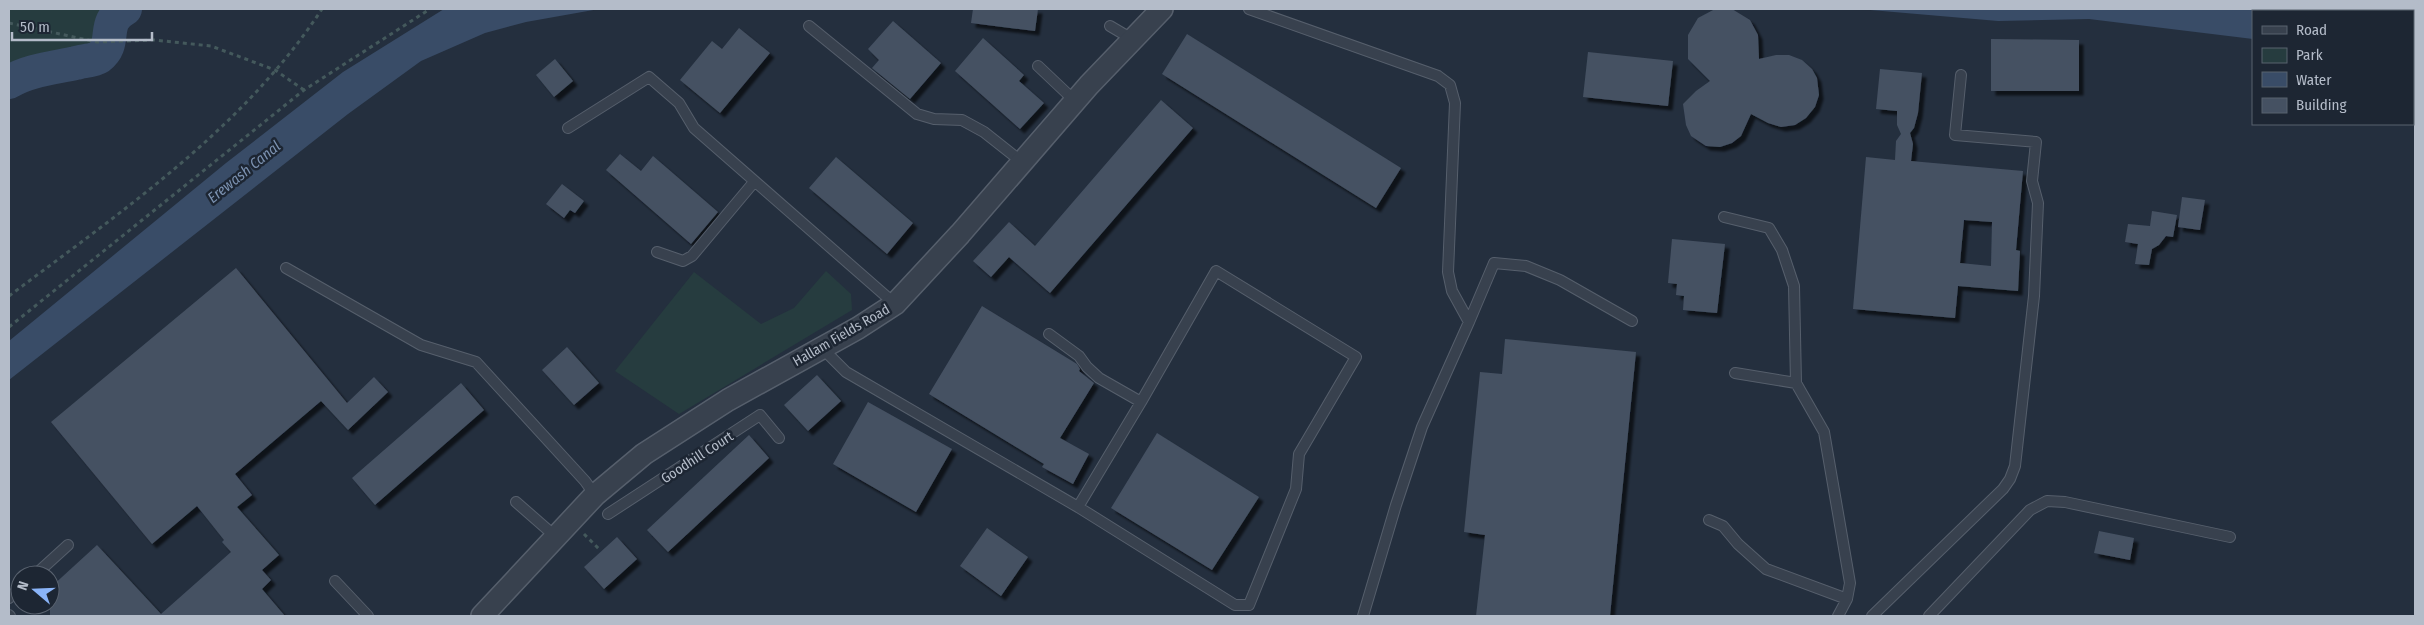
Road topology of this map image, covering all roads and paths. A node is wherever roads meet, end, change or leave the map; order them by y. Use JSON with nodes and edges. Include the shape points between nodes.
{"nodes":[{"id":1,"x":322,"y":9,"type":"edge"},
{"id":2,"x":430,"y":9,"type":"edge"},
{"id":3,"x":1162,"y":9,"type":"edge"},
{"id":4,"x":1250,"y":9,"type":"edge"},
{"id":5,"x":9,"y":23,"type":"edge"},
{"id":6,"x":809,"y":26,"type":"dead end"},
{"id":7,"x":1110,"y":26,"type":"dead end"},
{"id":8,"x":1132,"y":40,"type":"junction"},
{"id":9,"x":1038,"y":66,"type":"dead end"},
{"id":10,"x":275,"y":70,"type":"junction"},
{"id":11,"x":1961,"y":75,"type":"dead end"},
{"id":12,"x":304,"y":90,"type":"junction"},
{"id":13,"x":1075,"y":101,"type":"junction"},
{"id":14,"x":568,"y":128,"type":"dead end"},
{"id":15,"x":1022,"y":162,"type":"junction"},
{"id":16,"x":754,"y":182,"type":"junction"},
{"id":17,"x":1724,"y":217,"type":"dead end"},
{"id":18,"x":657,"y":252,"type":"dead end"},
{"id":19,"x":286,"y":268,"type":"dead end"},
{"id":20,"x":9,"y":296,"type":"edge"},
{"id":21,"x":895,"y":304,"type":"junction"},
{"id":22,"x":1632,"y":321,"type":"dead end"},
{"id":23,"x":1468,"y":322,"type":"junction"},
{"id":24,"x":9,"y":327,"type":"edge"},
{"id":25,"x":1049,"y":334,"type":"dead end"},
{"id":26,"x":822,"y":347,"type":"junction"},
{"id":27,"x":1735,"y":373,"type":"dead end"},
{"id":28,"x":1796,"y":383,"type":"junction"},
{"id":29,"x":1141,"y":402,"type":"junction"},
{"id":30,"x":779,"y":438,"type":"dead end"},
{"id":31,"x":595,"y":495,"type":"junction"},
{"id":32,"x":516,"y":502,"type":"dead end"},
{"id":33,"x":1078,"y":507,"type":"junction"},
{"id":34,"x":608,"y":514,"type":"dead end"},
{"id":35,"x":1709,"y":520,"type":"dead end"},
{"id":36,"x":556,"y":537,"type":"junction"},
{"id":37,"x":2230,"y":537,"type":"dead end"},
{"id":38,"x":68,"y":546,"type":"dead end"},
{"id":39,"x":46,"y":565,"type":"edge"},
{"id":40,"x":335,"y":581,"type":"dead end"},
{"id":41,"x":1847,"y":599,"type":"junction"},
{"id":42,"x":368,"y":616,"type":"edge"},
{"id":43,"x":482,"y":616,"type":"edge"},
{"id":44,"x":1363,"y":616,"type":"edge"},
{"id":45,"x":1838,"y":616,"type":"edge"},
{"id":46,"x":1872,"y":616,"type":"edge"},
{"id":47,"x":1929,"y":616,"type":"edge"}],
"edges":[{"from":1,"to":10,"type":"path"},
{"from":2,"to":12,"type":"path"},
{"from":3,"to":8,"type":"street","name":"Hallam Fields Road"},
{"from":4,"to":23,"type":"lane","via":[[1422,69],[1450,85],[1455,103],[1448,272],[1452,291]]},
{"from":5,"to":10,"type":"path","via":[[97,42],[154,40],[211,46]]},
{"from":6,"to":15,"type":"lane","via":[[917,114],[934,119],[962,120],[984,132]]},
{"from":7,"to":8,"type":"lane"},
{"from":8,"to":13,"type":"street","name":"Hallam Fields Road"},
{"from":9,"to":13,"type":"lane"},
{"from":10,"to":12,"type":"path"},
{"from":10,"to":20,"type":"path","via":[[226,124],[160,182]]},
{"from":11,"to":46,"type":"lane","via":[[1955,135],[2036,142],[2032,181],[2038,202],[2034,296],[2015,466],[2002,489]]},
{"from":12,"to":24,"type":"path"},
{"from":13,"to":15,"type":"street","name":"Hallam Fields Road"},
{"from":14,"to":16,"type":"lane","via":[[649,77],[679,103],[694,128]]},
{"from":15,"to":21,"type":"street","name":"Hallam Fields Road"},
{"from":16,"to":18,"type":"lane","via":[[692,256],[683,261]]},
{"from":16,"to":21,"type":"lane"},
{"from":17,"to":28,"type":"lane","via":[[1769,228],[1782,250],[1794,286]]},
{"from":19,"to":31,"type":"lane","via":[[421,345],[476,362]]},
{"from":21,"to":26,"type":"street","name":"Hallam Fields Road"},
{"from":22,"to":23,"type":"lane","via":[[1560,280],[1526,266],[1494,263]]},
{"from":23,"to":44,"type":"lane","via":[[1422,427]]},
{"from":25,"to":29,"type":"lane","via":[[1080,356],[1099,378]]},
{"from":26,"to":31,"type":"street","name":"Hallam Fields Road","via":[[674,434],[644,454]]},
{"from":26,"to":33,"type":"lane","via":[[846,372]]},
{"from":27,"to":28,"type":"lane"},
{"from":28,"to":41,"type":"lane","via":[[1824,432],[1850,584]]},
{"from":29,"to":33,"type":"lane"},
{"from":29,"to":33,"type":"lane","via":[[1216,271],[1356,358],[1299,454],[1296,489],[1249,605],[1235,605]]},
{"from":30,"to":34,"type":"lane","name":"Goodhill Court","via":[[760,415]]},
{"from":31,"to":36,"type":"street","name":"Hallam Fields Road"},
{"from":32,"to":36,"type":"lane"},
{"from":35,"to":41,"type":"lane","via":[[1723,526],[1766,569]]},
{"from":36,"to":43,"type":"street","name":"Hallam Fields Road"},
{"from":37,"to":47,"type":"lane","via":[[2047,501],[2030,510]]},
{"from":38,"to":39,"type":"lane"},
{"from":40,"to":42,"type":"lane"},
{"from":41,"to":45,"type":"lane"}]}
